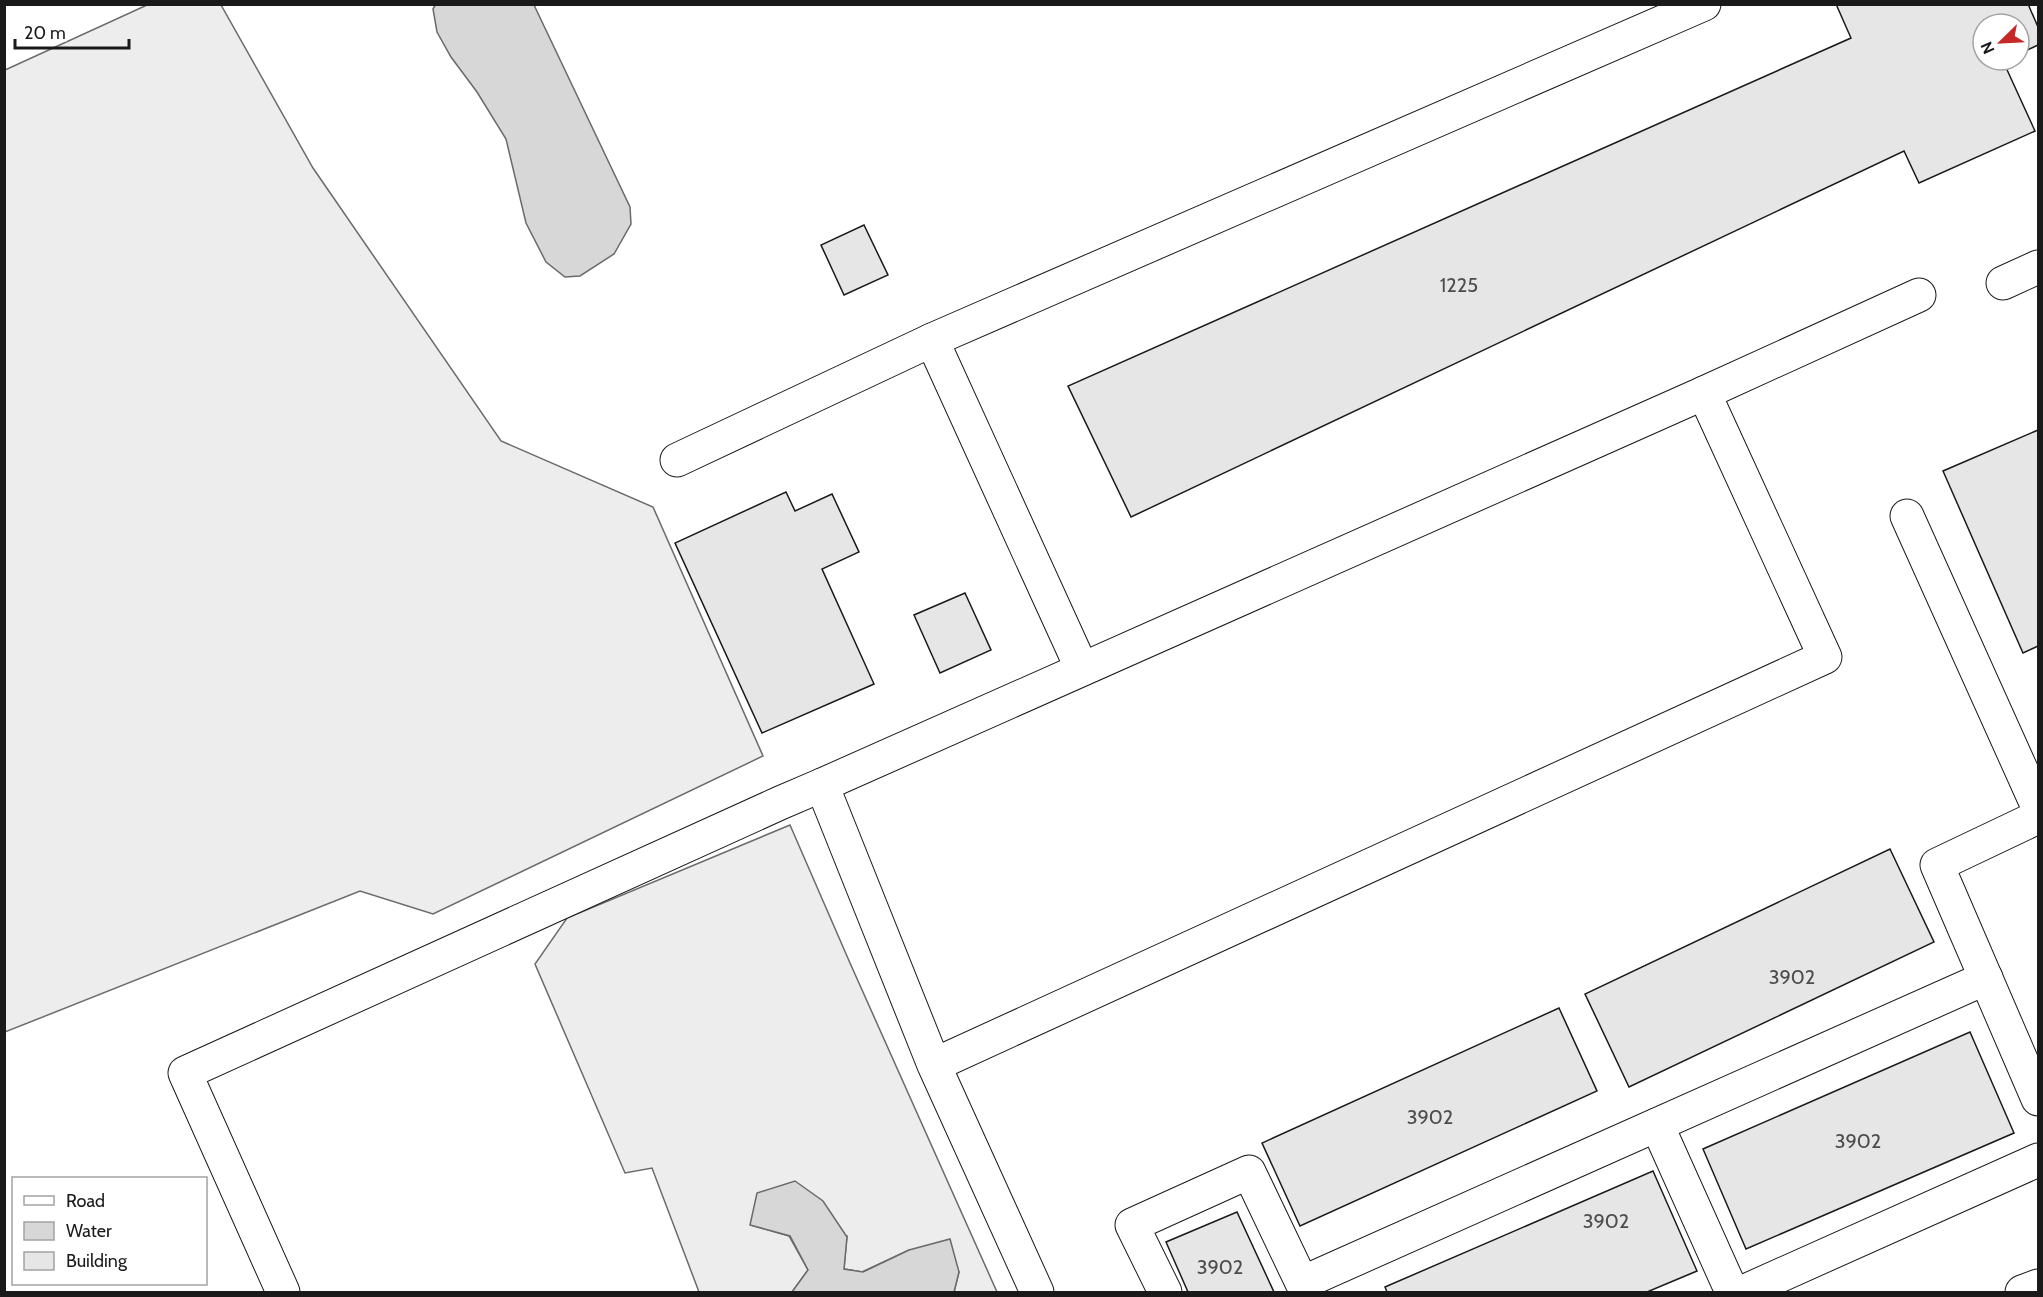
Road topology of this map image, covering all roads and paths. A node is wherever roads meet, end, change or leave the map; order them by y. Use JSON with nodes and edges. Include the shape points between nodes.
{"nodes":[{"id":1,"x":1704,"y":4,"type":"edge"},
{"id":2,"x":2038,"y":267,"type":"edge"},
{"id":3,"x":2003,"y":283,"type":"dead end"},
{"id":4,"x":1919,"y":295,"type":"dead end"},
{"id":5,"x":932,"y":340,"type":"junction"},
{"id":6,"x":1704,"y":393,"type":"junction"},
{"id":7,"x":677,"y":460,"type":"dead end"},
{"id":8,"x":1907,"y":516,"type":"dead end"},
{"id":9,"x":1082,"y":669,"type":"junction"},
{"id":10,"x":822,"y":785,"type":"junction"},
{"id":11,"x":2038,"y":807,"type":"edge"},
{"id":12,"x":2038,"y":817,"type":"edge"},
{"id":13,"x":1986,"y":978,"type":"junction"},
{"id":14,"x":934,"y":1065,"type":"junction"},
{"id":15,"x":2038,"y":1099,"type":"edge"},
{"id":16,"x":1657,"y":1125,"type":"junction"},
{"id":17,"x":2038,"y":1161,"type":"edge"},
{"id":18,"x":2038,"y":1286,"type":"edge"},
{"id":19,"x":283,"y":1293,"type":"edge"},
{"id":20,"x":1036,"y":1293,"type":"edge"},
{"id":21,"x":1165,"y":1293,"type":"edge"},
{"id":22,"x":1732,"y":1293,"type":"edge"},
{"id":23,"x":1743,"y":1293,"type":"edge"},
{"id":24,"x":2022,"y":1293,"type":"edge"}],
"edges":[{"from":1,"to":5,"type":"main road"},
{"from":2,"to":3,"type":"main road"},
{"from":4,"to":6,"type":"main road"},
{"from":5,"to":7,"type":"main road"},
{"from":5,"to":9,"type":"main road"},
{"from":6,"to":9,"type":"main road"},
{"from":6,"to":14,"type":"main road","via":[[1825,657]]},
{"from":8,"to":11,"type":"main road"},
{"from":9,"to":10,"type":"main road"},
{"from":10,"to":14,"type":"main road"},
{"from":10,"to":19,"type":"main road","via":[[185,1073]]},
{"from":12,"to":13,"type":"main road","via":[[1937,866]]},
{"from":13,"to":15,"type":"main road"},
{"from":13,"to":16,"type":"main road"},
{"from":14,"to":20,"type":"main road"},
{"from":16,"to":21,"type":"main road","via":[[1302,1283],[1249,1172],[1132,1225]]},
{"from":16,"to":22,"type":"main road"},
{"from":17,"to":23,"type":"main road"},
{"from":18,"to":24,"type":"main road"}]}
